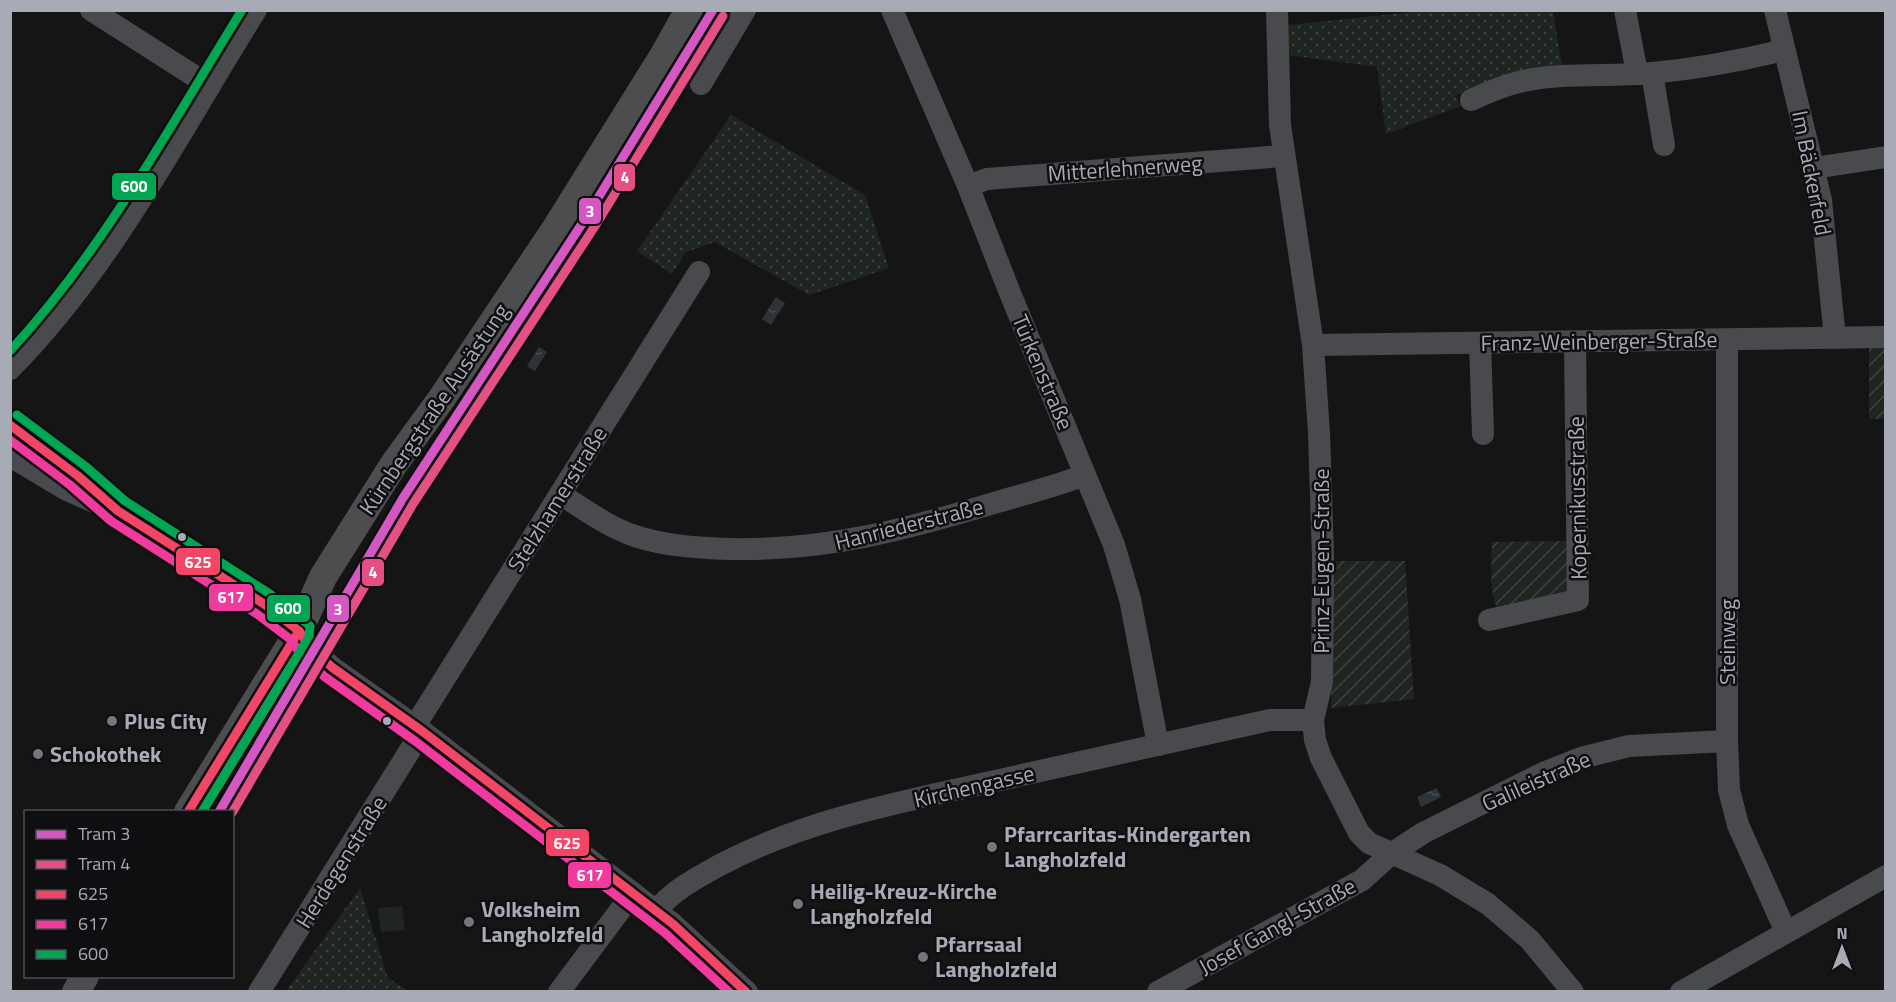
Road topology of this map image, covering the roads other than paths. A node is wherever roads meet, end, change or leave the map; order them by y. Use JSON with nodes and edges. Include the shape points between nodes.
{"nodes":[{"id":1,"x":91,"y":10,"type":"edge"},
{"id":2,"x":256,"y":10,"type":"edge"},
{"id":3,"x":689,"y":10,"type":"edge"},
{"id":4,"x":745,"y":10,"type":"edge"},
{"id":5,"x":892,"y":10,"type":"edge"},
{"id":6,"x":1277,"y":10,"type":"edge"},
{"id":7,"x":1625,"y":10,"type":"edge"},
{"id":8,"x":1775,"y":10,"type":"edge"},
{"id":9,"x":1784,"y":50,"type":"junction"},
{"id":10,"x":1644,"y":73,"type":"junction"},
{"id":11,"x":701,"y":84,"type":"dead end"},
{"id":12,"x":210,"y":86,"type":"junction"},
{"id":13,"x":1471,"y":100,"type":"dead end"},
{"id":14,"x":1664,"y":145,"type":"dead end"},
{"id":15,"x":1283,"y":156,"type":"junction"},
{"id":16,"x":1886,"y":157,"type":"edge"},
{"id":17,"x":1814,"y":168,"type":"junction"},
{"id":18,"x":968,"y":186,"type":"junction"},
{"id":19,"x":699,"y":272,"type":"dead end"},
{"id":20,"x":1886,"y":337,"type":"edge"},
{"id":21,"x":1835,"y":338,"type":"junction"},
{"id":22,"x":1727,"y":340,"type":"junction"},
{"id":23,"x":1575,"y":342,"type":"junction"},
{"id":24,"x":1480,"y":343,"type":"junction"},
{"id":25,"x":1313,"y":345,"type":"junction"},
{"id":26,"x":10,"y":369,"type":"edge"},
{"id":27,"x":10,"y":425,"type":"edge"},
{"id":28,"x":1483,"y":434,"type":"dead end"},
{"id":29,"x":10,"y":456,"type":"edge"},
{"id":30,"x":1086,"y":475,"type":"junction"},
{"id":31,"x":560,"y":494,"type":"junction"},
{"id":32,"x":118,"y":512,"type":"junction"},
{"id":33,"x":1489,"y":620,"type":"dead end"},
{"id":34,"x":299,"y":631,"type":"junction"},
{"id":35,"x":1313,"y":720,"type":"junction"},
{"id":36,"x":419,"y":728,"type":"junction"},
{"id":37,"x":1727,"y":741,"type":"junction"},
{"id":38,"x":1158,"y":745,"type":"junction"},
{"id":39,"x":189,"y":810,"type":"edge"},
{"id":40,"x":1391,"y":854,"type":"junction"},
{"id":41,"x":1886,"y":876,"type":"edge"},
{"id":42,"x":633,"y":893,"type":"junction"},
{"id":43,"x":656,"y":911,"type":"junction"},
{"id":44,"x":1786,"y":932,"type":"junction"},
{"id":45,"x":85,"y":978,"type":"edge"},
{"id":46,"x":76,"y":992,"type":"edge"},
{"id":47,"x":259,"y":992,"type":"edge"},
{"id":48,"x":559,"y":992,"type":"edge"},
{"id":49,"x":747,"y":992,"type":"edge"},
{"id":50,"x":1158,"y":992,"type":"edge"},
{"id":51,"x":1573,"y":992,"type":"edge"},
{"id":52,"x":1681,"y":992,"type":"edge"}],
"edges":[{"from":1,"to":12,"type":"street"},
{"from":2,"to":12,"type":"street"},
{"from":3,"to":34,"type":"main road","name":"Kürnbergstraße Ausästung","via":[[556,228],[382,483],[323,577]]},
{"from":4,"to":11,"type":"street"},
{"from":5,"to":18,"type":"street","name":"Türkenstraße"},
{"from":6,"to":15,"type":"street","name":"Prinz-Eugen-Straße"},
{"from":7,"to":10,"type":"street"},
{"from":8,"to":9,"type":"street","name":"Im Bäckerfeld"},
{"from":9,"to":10,"type":"street"},
{"from":9,"to":17,"type":"street","name":"Im Bäckerfeld"},
{"from":10,"to":13,"type":"street","via":[[1523,81]]},
{"from":10,"to":14,"type":"street"},
{"from":12,"to":26,"type":"street","via":[[137,206],[86,279]]},
{"from":15,"to":18,"type":"street","name":"Mitterlehnerweg","via":[[987,179]]},
{"from":15,"to":25,"type":"street","name":"Prinz-Eugen-Straße"},
{"from":16,"to":17,"type":"street"},
{"from":17,"to":21,"type":"street","name":"Im Bäckerfeld","via":[[1826,236]]},
{"from":18,"to":30,"type":"street","name":"Türkenstraße"},
{"from":19,"to":31,"type":"street","name":"Stelzhamerstraße"},
{"from":20,"to":21,"type":"street","name":"Franz-Weinberger-Straße"},
{"from":21,"to":22,"type":"street","name":"Franz-Weinberger-Straße"},
{"from":22,"to":23,"type":"street","name":"Franz-Weinberger-Straße"},
{"from":22,"to":37,"type":"street","name":"Steinweg"},
{"from":23,"to":24,"type":"street","name":"Franz-Weinberger-Straße"},
{"from":23,"to":33,"type":"street","name":"Kopernikusstraße","via":[[1578,600]]},
{"from":24,"to":25,"type":"street","name":"Franz-Weinberger-Straße"},
{"from":24,"to":28,"type":"street"},
{"from":25,"to":35,"type":"street","name":"Prinz-Eugen-Straße","via":[[1323,557],[1322,682]]},
{"from":27,"to":32,"type":"street"},
{"from":29,"to":32,"type":"street","via":[[67,490]]},
{"from":30,"to":31,"type":"street","name":"Hanriederstraße","via":[[880,535],[825,545],[752,549],[686,546],[635,536]]},
{"from":30,"to":38,"type":"street","name":"Türkenstraße","via":[[1123,570]]},
{"from":31,"to":36,"type":"street","name":"Stelzhamerstraße"},
{"from":32,"to":34,"type":"street","via":[[264,604]]},
{"from":34,"to":36,"type":"street","via":[[313,651],[333,668]]},
{"from":34,"to":39,"type":"main road","name":"Kürnbergstraße Ausästung"},
{"from":35,"to":38,"type":"street","name":"Kirchengasse","via":[[1270,720]]},
{"from":35,"to":40,"type":"street","name":"Prinz-Eugen-Straße","via":[[1321,758],[1359,833]]},
{"from":36,"to":42,"type":"street"},
{"from":36,"to":47,"type":"street","name":"Herdegenstraße"},
{"from":37,"to":40,"type":"street","name":"Galileistraße","via":[[1629,746],[1581,758],[1543,772],[1423,833]]},
{"from":37,"to":44,"type":"street","name":"Steinweg","via":[[1729,790],[1738,825]]},
{"from":38,"to":43,"type":"street","name":"Kirchengasse","via":[[860,813],[774,840],[703,873]]},
{"from":40,"to":50,"type":"street","name":"Josef Gangl-Straße","via":[[1362,880]]},
{"from":40,"to":51,"type":"street","name":"Prinz-Eugen-Straße","via":[[1440,875],[1488,904],[1530,940]]},
{"from":41,"to":44,"type":"street"},
{"from":42,"to":43,"type":"street"},
{"from":42,"to":48,"type":"street"},
{"from":43,"to":49,"type":"street"},
{"from":44,"to":52,"type":"street"},
{"from":45,"to":46,"type":"main road"}]}
